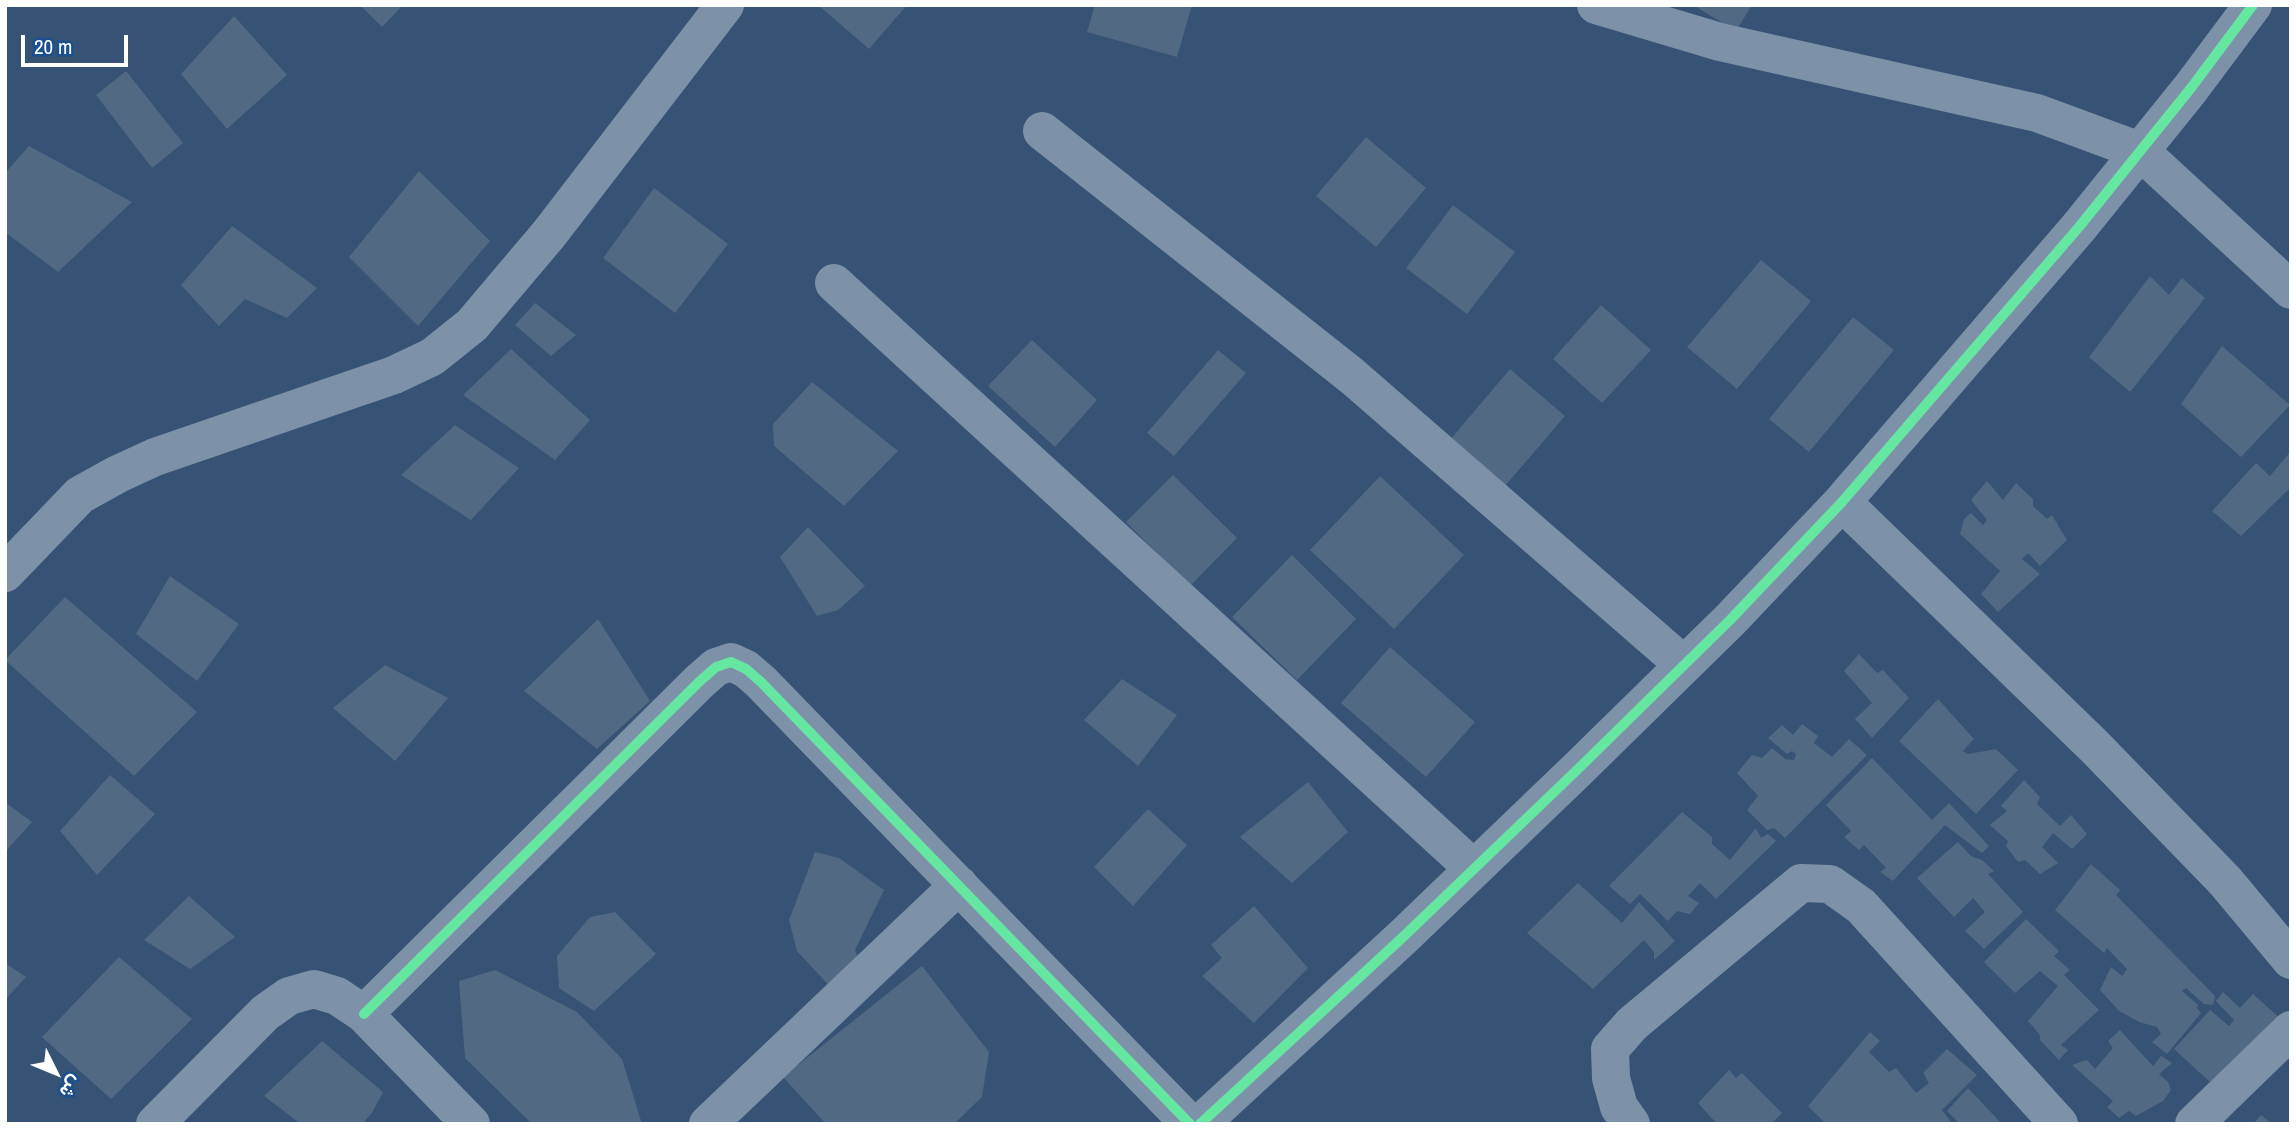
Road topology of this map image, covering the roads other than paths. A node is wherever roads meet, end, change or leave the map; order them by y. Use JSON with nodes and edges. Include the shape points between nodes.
{"nodes":[{"id":1,"x":725,"y":5,"type":"edge"},
{"id":2,"x":1596,"y":5,"type":"edge"},
{"id":3,"x":2253,"y":5,"type":"edge"},
{"id":4,"x":1042,"y":131,"type":"dead end"},
{"id":5,"x":2140,"y":151,"type":"junction"},
{"id":6,"x":834,"y":284,"type":"dead end"},
{"id":7,"x":2291,"y":290,"type":"edge"},
{"id":8,"x":1842,"y":502,"type":"junction"},
{"id":9,"x":5,"y":573,"type":"edge"},
{"id":10,"x":1684,"y":665,"type":"junction"},
{"id":11,"x":1474,"y":869,"type":"junction"},
{"id":12,"x":959,"y":885,"type":"junction"},
{"id":13,"x":2291,"y":960,"type":"edge"},
{"id":14,"x":364,"y":1014,"type":"junction"},
{"id":15,"x":2291,"y":1030,"type":"edge"},
{"id":16,"x":155,"y":1124,"type":"edge"},
{"id":17,"x":471,"y":1124,"type":"edge"},
{"id":18,"x":708,"y":1124,"type":"edge"},
{"id":19,"x":1190,"y":1124,"type":"edge"},
{"id":20,"x":1200,"y":1124,"type":"edge"},
{"id":21,"x":1631,"y":1124,"type":"edge"},
{"id":22,"x":2059,"y":1124,"type":"edge"},
{"id":23,"x":2194,"y":1124,"type":"edge"}],
"edges":[{"from":1,"to":9,"type":"street","via":[[549,234],[472,325],[432,357],[394,375],[155,457],[118,474],[80,495]]},
{"from":2,"to":5,"type":"street","via":[[1720,42],[2037,113]]},
{"from":3,"to":5,"type":"street"},
{"from":4,"to":10,"type":"street","via":[[1352,376]]},
{"from":5,"to":7,"type":"street"},
{"from":5,"to":8,"type":"street"},
{"from":6,"to":11,"type":"street"},
{"from":8,"to":10,"type":"street"},
{"from":8,"to":13,"type":"street","via":[[2095,747],[2225,881]]},
{"from":10,"to":11,"type":"street"},
{"from":11,"to":20,"type":"street"},
{"from":12,"to":14,"type":"street","via":[[761,682],[731,662],[716,667],[700,681]]},
{"from":12,"to":18,"type":"street"},
{"from":12,"to":19,"type":"street"},
{"from":14,"to":16,"type":"street","via":[[337,996],[314,989],[289,996],[265,1013]]},
{"from":14,"to":17,"type":"street"},
{"from":15,"to":23,"type":"street"},
{"from":21,"to":22,"type":"street","via":[[1619,1107],[1610,1049],[1632,1024],[1801,883],[1830,884],[1861,906]]}]}
